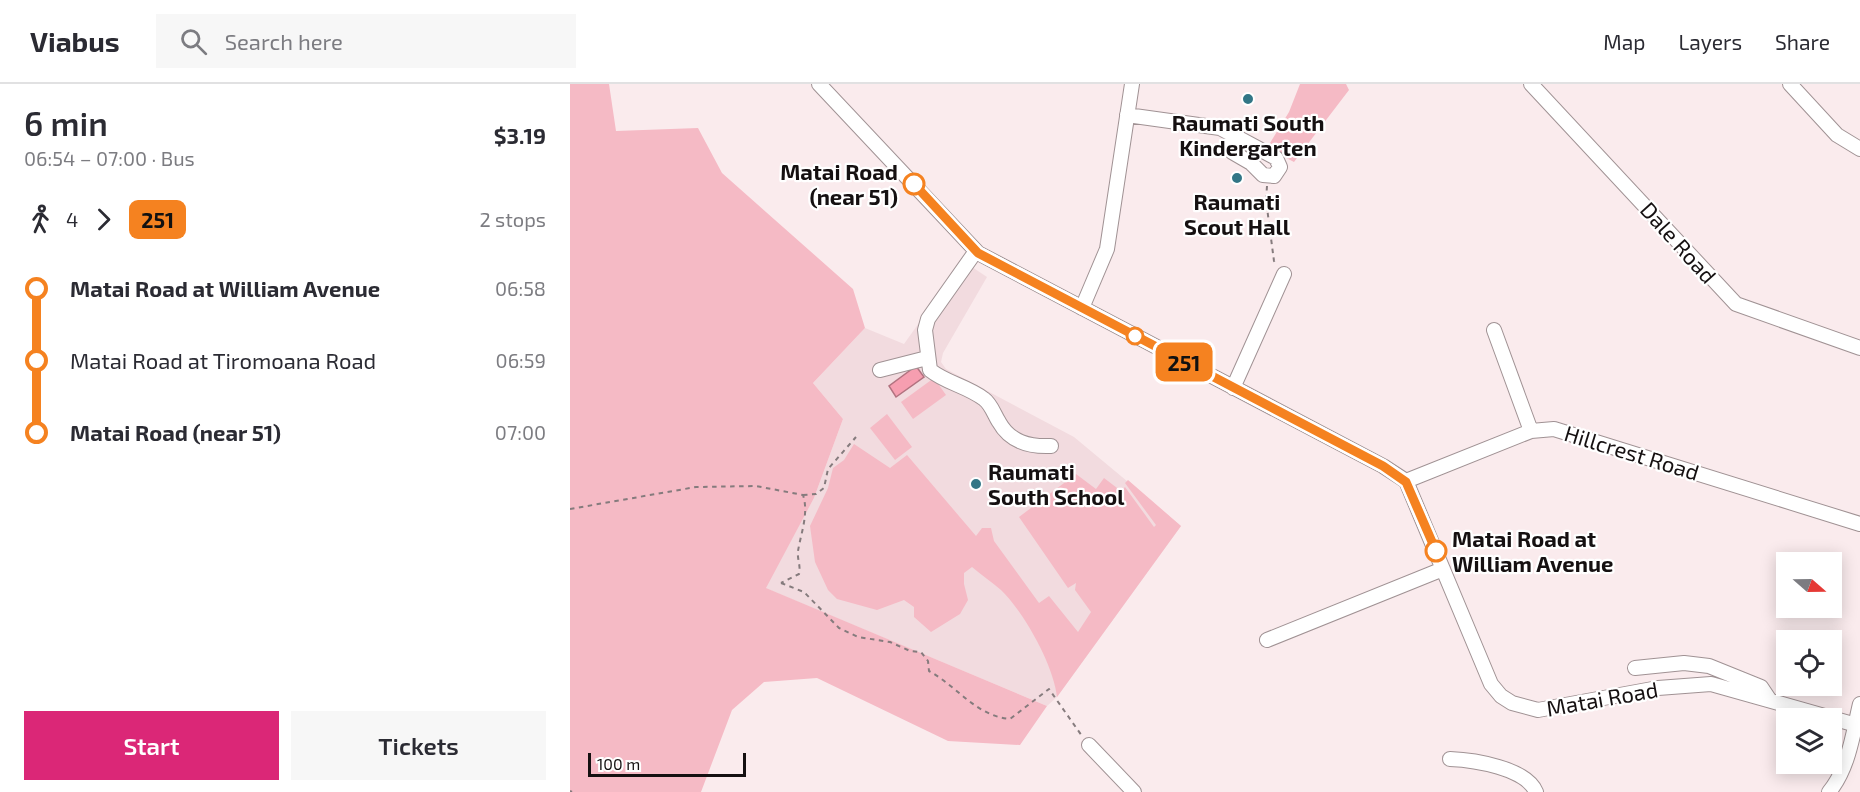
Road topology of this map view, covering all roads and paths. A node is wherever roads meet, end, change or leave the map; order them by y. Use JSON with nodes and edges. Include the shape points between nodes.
{"nodes":[{"id":1,"x":819,"y":84,"type":"edge"},
{"id":2,"x":1131,"y":84,"type":"edge"},
{"id":3,"x":1531,"y":84,"type":"edge"},
{"id":4,"x":1790,"y":84,"type":"edge"},
{"id":5,"x":1127,"y":115,"type":"junction"},
{"id":6,"x":1233,"y":134,"type":"junction"},
{"id":7,"x":1860,"y":149,"type":"edge"},
{"id":8,"x":1268,"y":177,"type":"junction"},
{"id":9,"x":976,"y":250,"type":"junction"},
{"id":10,"x":1284,"y":274,"type":"joint"},
{"id":11,"x":1082,"y":308,"type":"junction"},
{"id":12,"x":1494,"y":330,"type":"dead end"},
{"id":13,"x":1860,"y":348,"type":"edge"},
{"id":14,"x":927,"y":358,"type":"junction"},
{"id":15,"x":880,"y":370,"type":"dead end"},
{"id":16,"x":1233,"y":388,"type":"junction"},
{"id":17,"x":1531,"y":430,"type":"junction"},
{"id":18,"x":856,"y":437,"type":"dead end"},
{"id":19,"x":1051,"y":446,"type":"dead end"},
{"id":20,"x":1406,"y":482,"type":"junction"},
{"id":21,"x":803,"y":495,"type":"junction"},
{"id":22,"x":570,"y":509,"type":"edge"},
{"id":23,"x":1860,"y":524,"type":"edge"},
{"id":24,"x":1443,"y":569,"type":"junction"},
{"id":25,"x":1268,"y":640,"type":"dead end"},
{"id":26,"x":1635,"y":668,"type":"dead end"},
{"id":27,"x":1769,"y":699,"type":"junction"},
{"id":28,"x":1860,"y":704,"type":"edge"},
{"id":29,"x":1858,"y":726,"type":"edge"},
{"id":30,"x":1089,"y":745,"type":"joint"},
{"id":31,"x":1450,"y":759,"type":"dead end"},
{"id":32,"x":1134,"y":792,"type":"edge"},
{"id":33,"x":1536,"y":792,"type":"edge"},
{"id":34,"x":1829,"y":792,"type":"edge"}],
"edges":[{"from":1,"to":9,"type":"street"},
{"from":2,"to":5,"type":"street"},
{"from":3,"to":13,"type":"street","name":"Dale Road","via":[[1736,304]]},
{"from":4,"to":7,"type":"street","via":[[1837,135]]},
{"from":5,"to":6,"type":"street","via":[[1220,128]]},
{"from":5,"to":11,"type":"street","via":[[1107,249]]},
{"from":6,"to":8,"type":"street","via":[[1232,152]]},
{"from":6,"to":8,"type":"street","via":[[1280,161],[1275,176]]},
{"from":8,"to":10,"type":"path","via":[[1266,200],[1274,261]]},
{"from":9,"to":11,"type":"street"},
{"from":9,"to":14,"type":"street","via":[[928,319]]},
{"from":10,"to":16,"type":"street"},
{"from":11,"to":16,"type":"street"},
{"from":12,"to":17,"type":"street"},
{"from":14,"to":15,"type":"street"},
{"from":14,"to":19,"type":"street","via":[[930,370],[938,376],[986,400],[1009,436],[1032,446]]},
{"from":16,"to":20,"type":"street","via":[[1383,466]]},
{"from":17,"to":20,"type":"street","name":"Hillcrest Road"},
{"from":17,"to":23,"type":"street","name":"Hillcrest Road","via":[[1571,432]]},
{"from":18,"to":21,"type":"path","via":[[828,469],[824,488],[816,494]]},
{"from":20,"to":24,"type":"street","name":"Matai Road"},
{"from":21,"to":22,"type":"path","via":[[756,486],[696,487]]},
{"from":21,"to":30,"type":"path","via":[[806,504],[799,574],[781,584],[804,592],[839,628],[858,637],[921,652],[929,671],[996,718],[1010,719],[1049,688]]},
{"from":24,"to":25,"type":"street"},
{"from":24,"to":27,"type":"street","name":"Matai Road","via":[[1491,684],[1501,696],[1522,708],[1543,709],[1692,684],[1727,687]]},
{"from":26,"to":27,"type":"street","via":[[1684,663],[1709,666],[1761,687]]},
{"from":27,"to":29,"type":"street","name":"Matai Road"},
{"from":28,"to":29,"type":"street"},
{"from":29,"to":34,"type":"street","via":[[1837,783]]},
{"from":30,"to":32,"type":"street"},
{"from":31,"to":33,"type":"street","via":[[1488,764],[1525,779]]}]}
